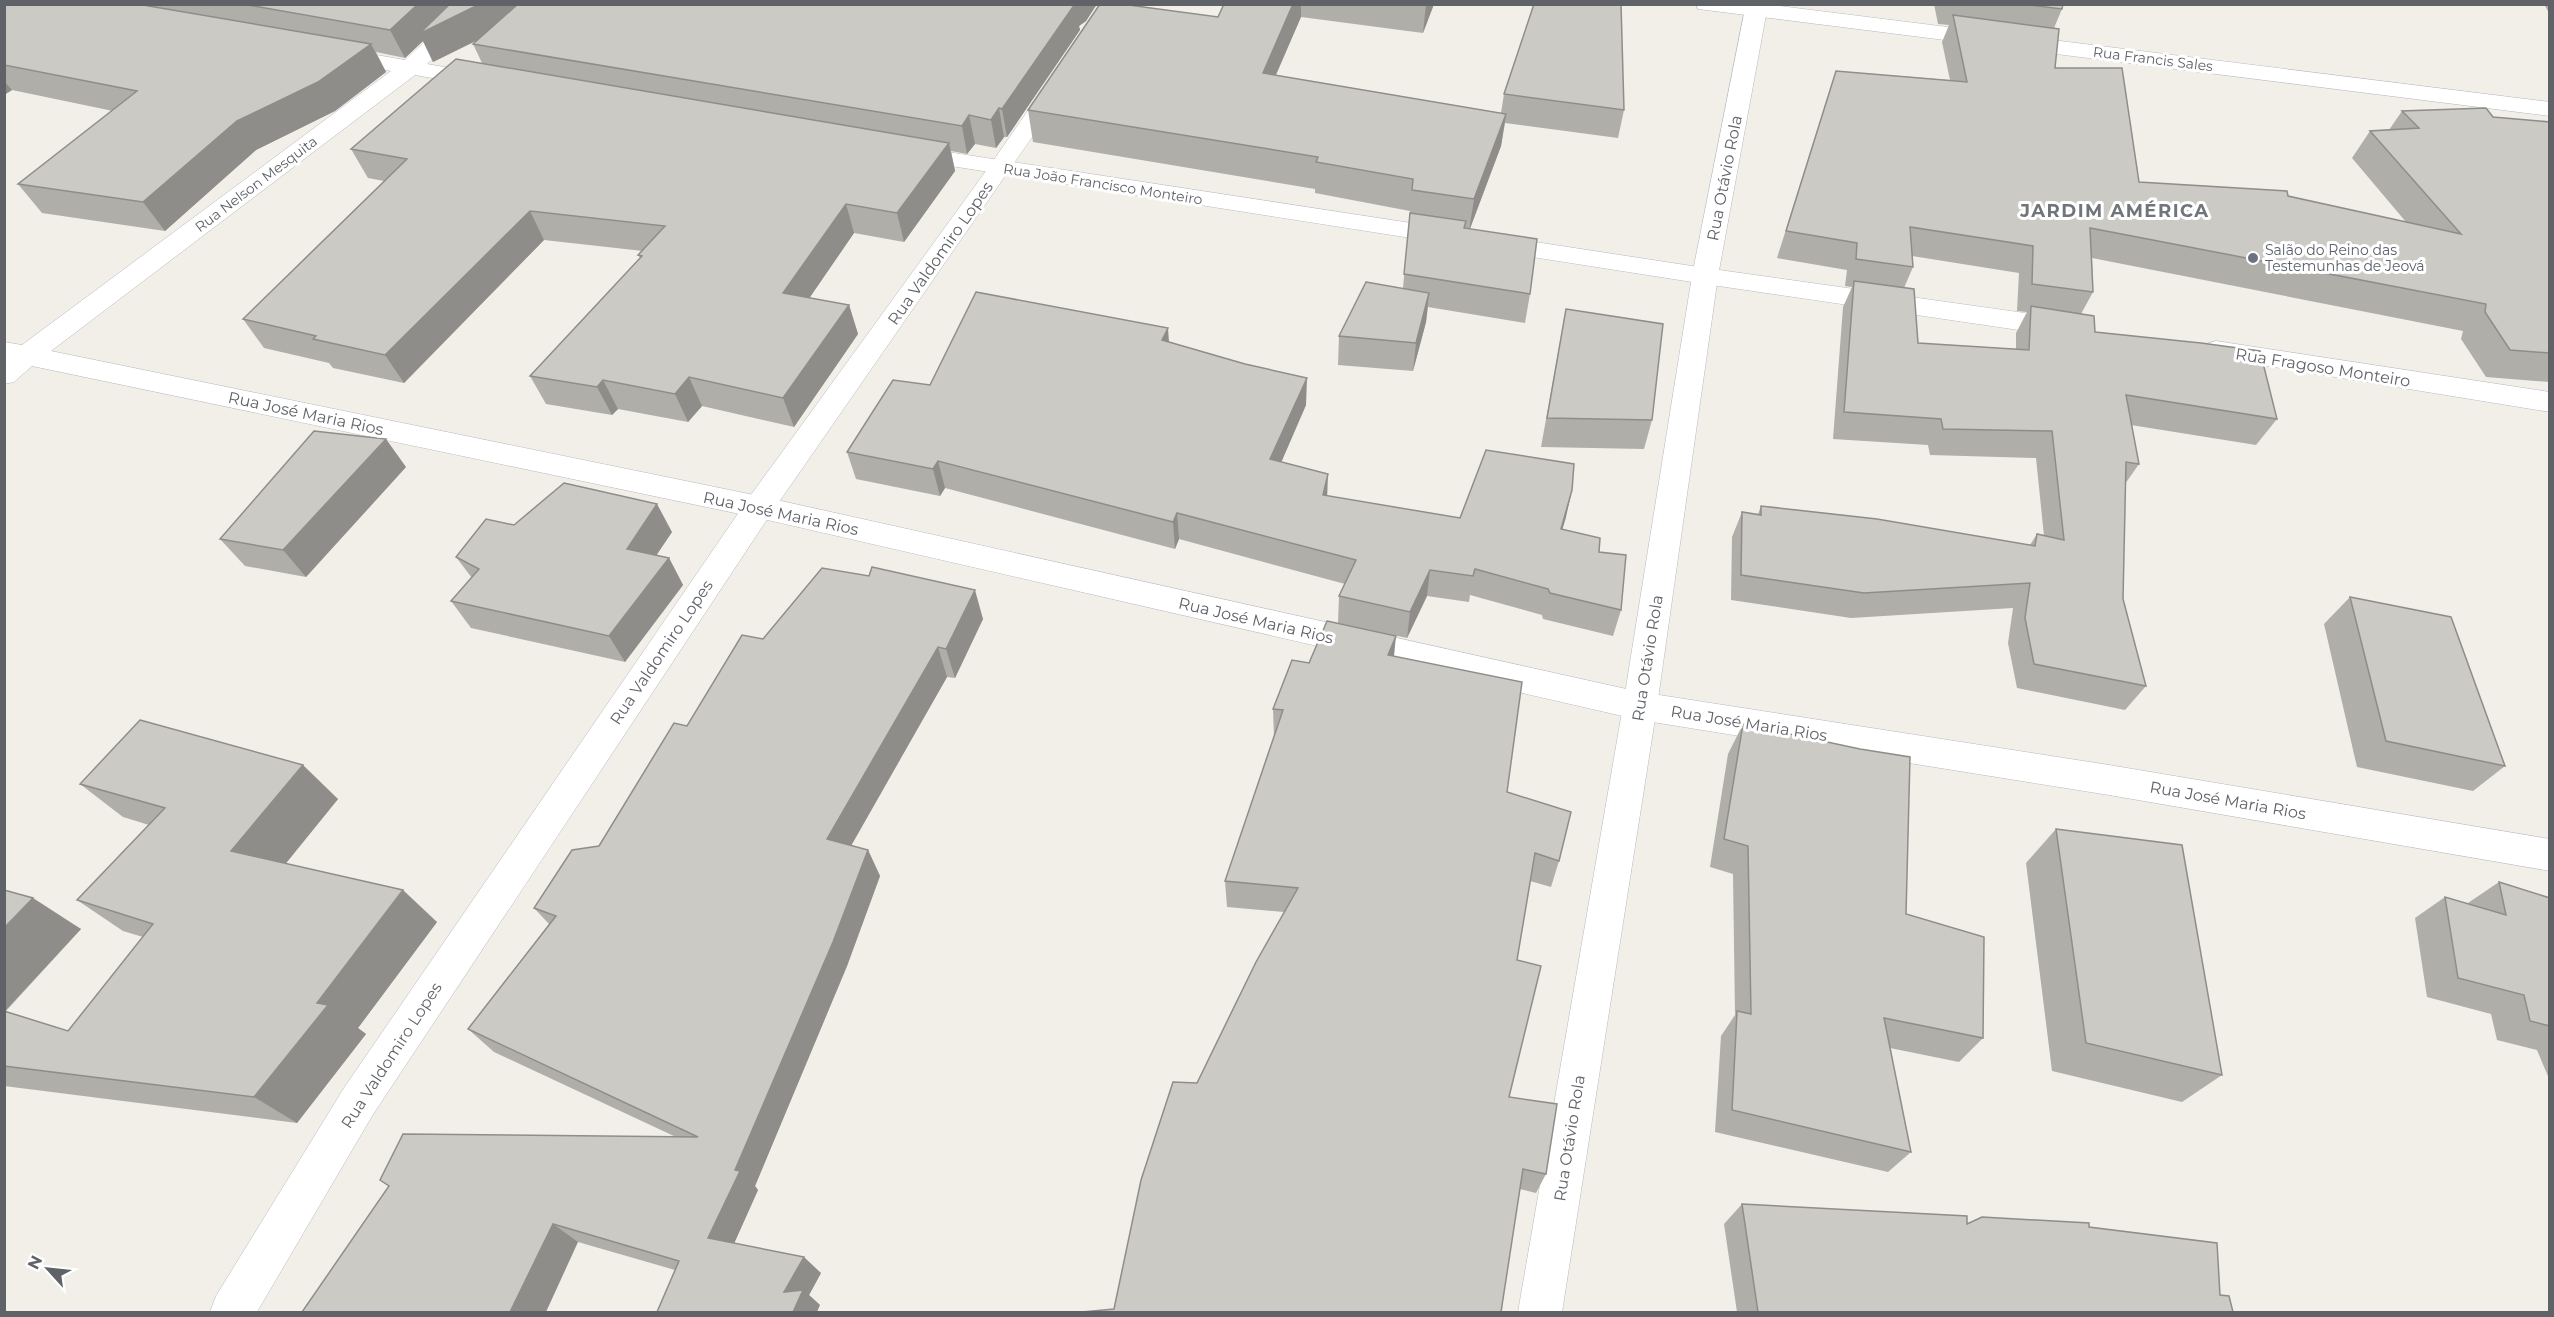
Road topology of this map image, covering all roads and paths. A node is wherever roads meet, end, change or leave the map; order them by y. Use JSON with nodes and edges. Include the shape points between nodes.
{"nodes":[{"id":1,"x":479,"y":4,"type":"edge"},
{"id":2,"x":1706,"y":4,"type":"edge"},
{"id":3,"x":1756,"y":8,"type":"edge"},
{"id":4,"x":318,"y":52,"type":"edge"},
{"id":5,"x":1072,"y":62,"type":"edge"},
{"id":6,"x":411,"y":68,"type":"junction"},
{"id":7,"x":505,"y":84,"type":"edge"},
{"id":8,"x":2550,"y":109,"type":"edge"},
{"id":9,"x":882,"y":148,"type":"edge"},
{"id":10,"x":1000,"y":169,"type":"junction"},
{"id":11,"x":1705,"y":276,"type":"junction"},
{"id":12,"x":2093,"y":332,"type":"edge"},
{"id":13,"x":2187,"y":346,"type":"edge"},
{"id":14,"x":15,"y":353,"type":"edge"},
{"id":15,"x":4,"y":375,"type":"edge"},
{"id":16,"x":2550,"y":402,"type":"edge"},
{"id":17,"x":759,"y":507,"type":"junction"},
{"id":18,"x":1640,"y":706,"type":"junction"},
{"id":19,"x":2550,"y":855,"type":"edge"},
{"id":20,"x":232,"y":1312,"type":"edge"},
{"id":21,"x":1540,"y":1312,"type":"edge"}],
"edges":[{"from":1,"to":6,"type":"street","name":"Rua Nelson Mesquita"},
{"from":2,"to":3,"type":"street","name":"Rua Francis Sales"},
{"from":3,"to":8,"type":"street","name":"Rua Francis Sales"},
{"from":3,"to":11,"type":"street","name":"Rua Otávio Rola"},
{"from":4,"to":6,"type":"street"},
{"from":5,"to":10,"type":"street","name":"Rua Valdomiro Lopes"},
{"from":6,"to":7,"type":"street"},
{"from":6,"to":14,"type":"street","name":"Rua Nelson Mesquita"},
{"from":9,"to":10,"type":"street","name":"Rua João Francisco Monteiro"},
{"from":10,"to":11,"type":"street","name":"Rua João Francisco Monteiro"},
{"from":10,"to":17,"type":"street","name":"Rua Valdomiro Lopes"},
{"from":11,"to":12,"type":"street"},
{"from":11,"to":18,"type":"street","name":"Rua Otávio Rola"},
{"from":13,"to":16,"type":"street","name":"Rua Fragoso Monteiro"},
{"from":14,"to":15,"type":"street","name":"Rua Nelson Mesquita"},
{"from":14,"to":17,"type":"street","name":"Rua José Maria Rios"},
{"from":17,"to":18,"type":"street","name":"Rua José Maria Rios"},
{"from":17,"to":20,"type":"street","name":"Rua Valdomiro Lopes","via":[[358,1102]]},
{"from":18,"to":19,"type":"street","name":"Rua José Maria Rios"},
{"from":18,"to":21,"type":"street","name":"Rua Otávio Rola"}]}
